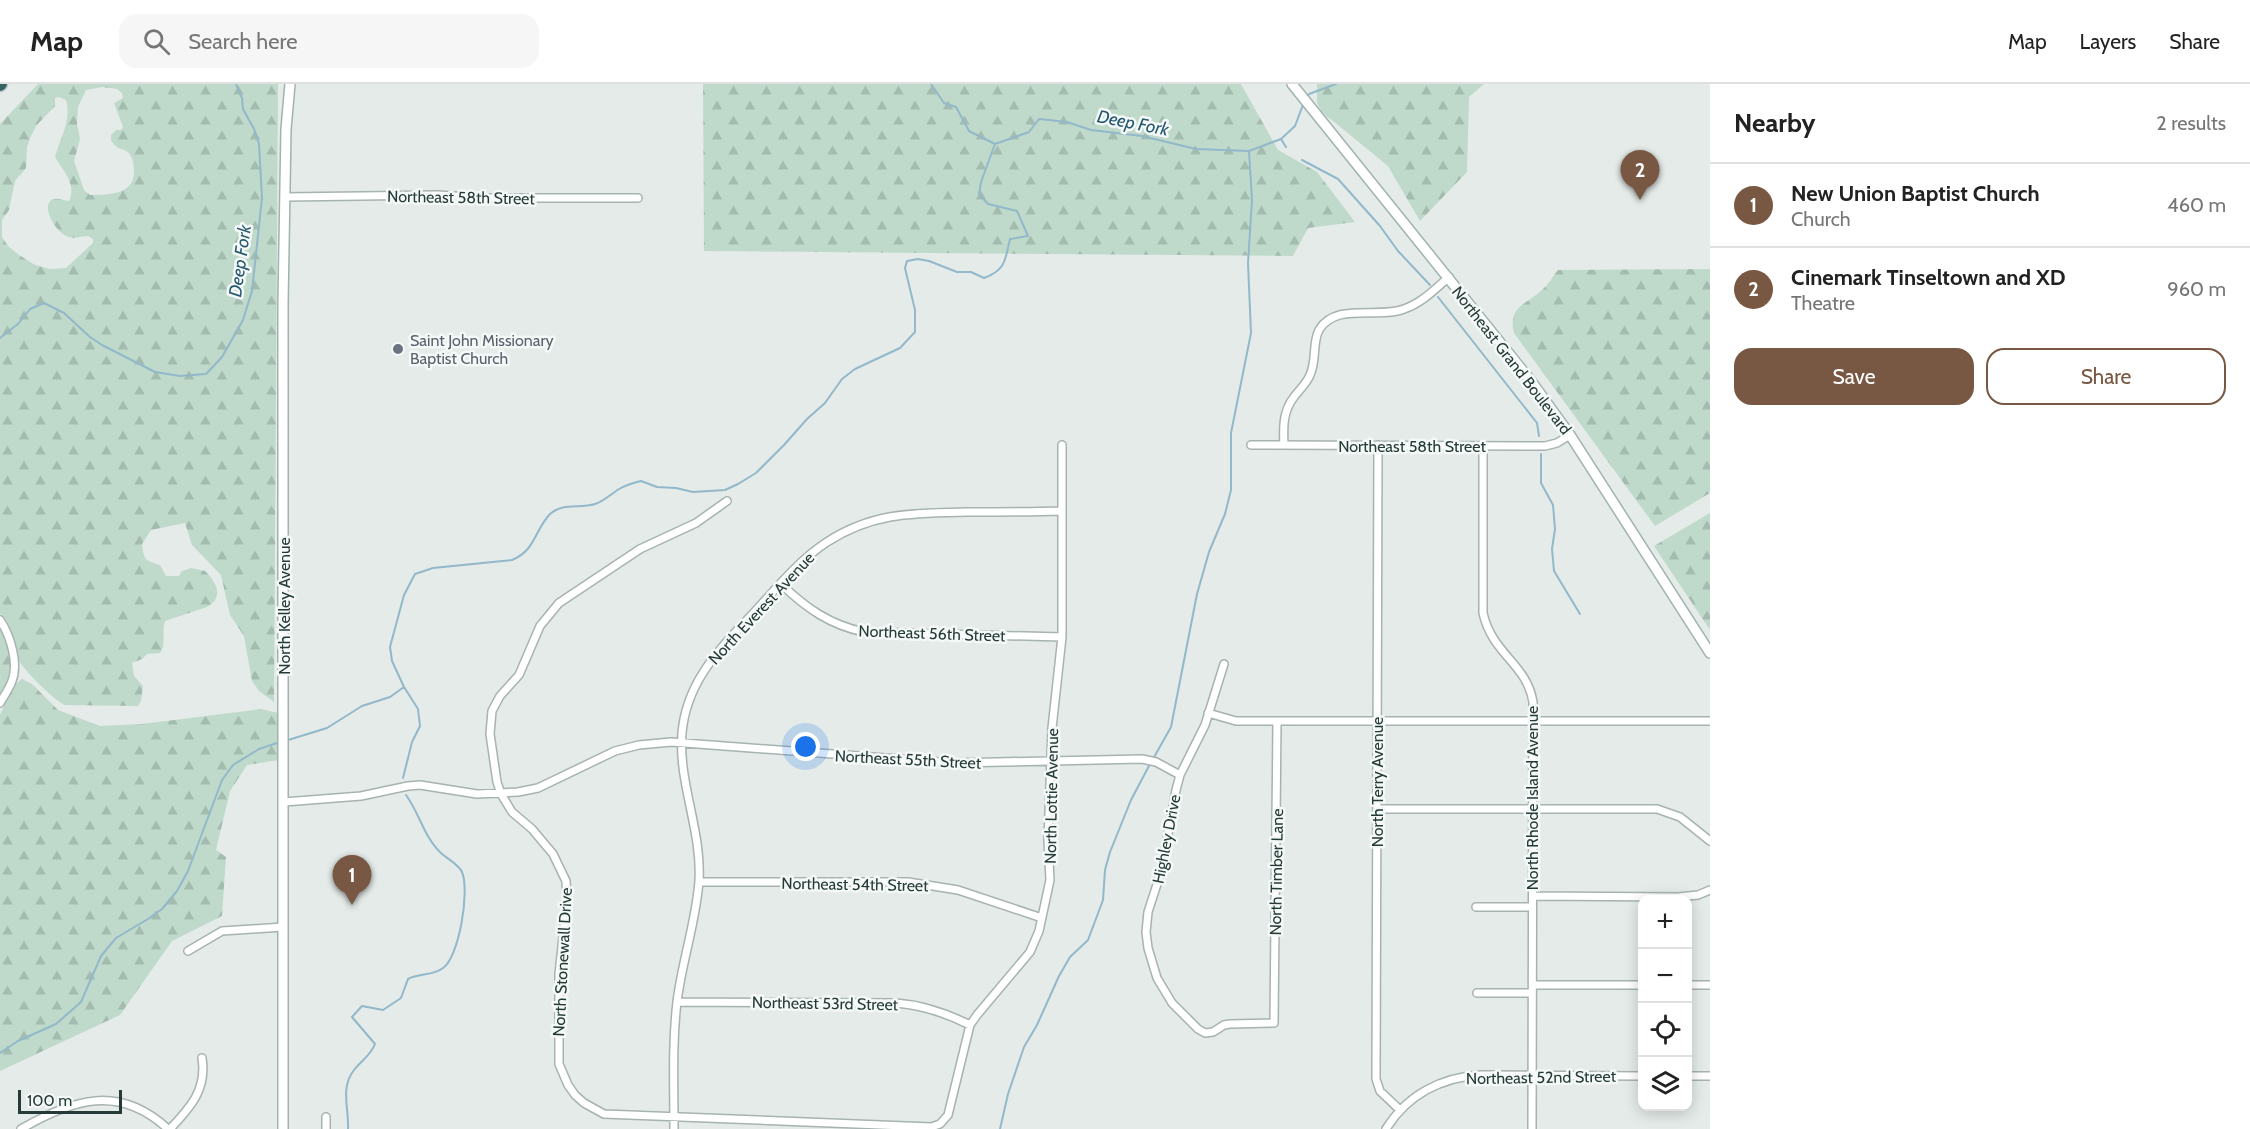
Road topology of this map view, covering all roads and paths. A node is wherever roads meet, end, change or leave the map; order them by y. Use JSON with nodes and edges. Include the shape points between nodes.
{"nodes":[{"id":1,"x":290,"y":84,"type":"edge"},
{"id":2,"x":1292,"y":84,"type":"edge"},
{"id":3,"x":285,"y":197,"type":"junction"},
{"id":4,"x":638,"y":198,"type":"dead end"},
{"id":5,"x":1449,"y":277,"type":"junction"},
{"id":6,"x":1570,"y":435,"type":"junction"},
{"id":7,"x":1251,"y":444,"type":"dead end"},
{"id":8,"x":1284,"y":444,"type":"junction"},
{"id":9,"x":1062,"y":445,"type":"dead end"},
{"id":10,"x":1378,"y":446,"type":"junction"},
{"id":11,"x":1482,"y":446,"type":"junction"},
{"id":12,"x":727,"y":501,"type":"dead end"},
{"id":13,"x":1062,"y":511,"type":"junction"},
{"id":14,"x":781,"y":584,"type":"junction"},
{"id":15,"x":0,"y":620,"type":"edge"},
{"id":16,"x":1062,"y":637,"type":"junction"},
{"id":17,"x":1710,"y":653,"type":"edge"},
{"id":18,"x":1224,"y":664,"type":"dead end"},
{"id":19,"x":0,"y":703,"type":"edge"},
{"id":20,"x":1208,"y":713,"type":"junction"},
{"id":21,"x":1378,"y":720,"type":"junction"},
{"id":22,"x":1277,"y":721,"type":"junction"},
{"id":23,"x":1534,"y":721,"type":"junction"},
{"id":24,"x":1710,"y":721,"type":"edge"},
{"id":25,"x":682,"y":742,"type":"junction"},
{"id":26,"x":1051,"y":761,"type":"junction"},
{"id":27,"x":1180,"y":775,"type":"junction"},
{"id":28,"x":501,"y":794,"type":"junction"},
{"id":29,"x":284,"y":802,"type":"junction"},
{"id":30,"x":1377,"y":809,"type":"junction"},
{"id":31,"x":1533,"y":809,"type":"junction"},
{"id":32,"x":1710,"y":841,"type":"edge"},
{"id":33,"x":699,"y":882,"type":"junction"},
{"id":34,"x":1710,"y":890,"type":"edge"},
{"id":35,"x":1533,"y":896,"type":"junction"},
{"id":36,"x":1476,"y":907,"type":"dead end"},
{"id":37,"x":1532,"y":907,"type":"junction"},
{"id":38,"x":1042,"y":918,"type":"junction"},
{"id":39,"x":283,"y":927,"type":"junction"},
{"id":40,"x":188,"y":951,"type":"dead end"},
{"id":41,"x":1638,"y":985,"type":"edge"},
{"id":42,"x":1692,"y":985,"type":"edge"},
{"id":43,"x":1710,"y":985,"type":"edge"},
{"id":44,"x":1532,"y":989,"type":"junction"},
{"id":45,"x":1477,"y":993,"type":"dead end"},
{"id":46,"x":677,"y":1002,"type":"junction"},
{"id":47,"x":970,"y":1026,"type":"junction"},
{"id":48,"x":1209,"y":1033,"type":"joint"},
{"id":49,"x":202,"y":1058,"type":"dead end"},
{"id":50,"x":1533,"y":1076,"type":"junction"},
{"id":51,"x":1638,"y":1076,"type":"edge"},
{"id":52,"x":1692,"y":1076,"type":"edge"},
{"id":53,"x":1710,"y":1076,"type":"edge"},
{"id":54,"x":1400,"y":1110,"type":"junction"},
{"id":55,"x":326,"y":1117,"type":"dead end"},
{"id":56,"x":674,"y":1117,"type":"junction"},
{"id":57,"x":863,"y":1127,"type":"edge"},
{"id":58,"x":21,"y":1129,"type":"edge"},
{"id":59,"x":169,"y":1129,"type":"edge"},
{"id":60,"x":283,"y":1129,"type":"edge"},
{"id":61,"x":326,"y":1129,"type":"edge"},
{"id":62,"x":675,"y":1129,"type":"edge"},
{"id":63,"x":1386,"y":1129,"type":"edge"},
{"id":64,"x":1532,"y":1129,"type":"edge"}],
"edges":[{"from":1,"to":3,"type":"street","name":"North Kelley Avenue"},
{"from":2,"to":5,"type":"street","name":"Northeast Grand Boulevard"},
{"from":3,"to":4,"type":"street","name":"Northeast 58th Street"},
{"from":3,"to":29,"type":"street","name":"North Kelley Avenue"},
{"from":5,"to":6,"type":"street","name":"Northeast Grand Boulevard"},
{"from":5,"to":8,"type":"street","via":[[1423,300],[1403,310],[1337,315],[1323,325],[1316,339],[1311,374],[1286,413]]},
{"from":6,"to":11,"type":"street","name":"Northeast 58th Street","via":[[1552,445]]},
{"from":6,"to":17,"type":"street","name":"Northeast Grand Boulevard"},
{"from":7,"to":8,"type":"street","name":"Northeast 58th Street"},
{"from":8,"to":10,"type":"street","name":"Northeast 58th Street"},
{"from":9,"to":13,"type":"street","name":"North Lottie Avenue"},
{"from":10,"to":11,"type":"street","name":"Northeast 58th Street"},
{"from":10,"to":21,"type":"street","name":"North Terry Avenue"},
{"from":11,"to":23,"type":"street","name":"North Rhode Island Avenue","via":[[1483,613],[1499,649],[1529,684]]},
{"from":12,"to":28,"type":"street","name":"North Stonewall Drive","via":[[696,523],[640,549],[566,598],[545,618],[519,675],[492,711],[490,734]]},
{"from":13,"to":14,"type":"street","name":"North Everest Avenue","via":[[909,513],[879,518],[826,543]]},
{"from":13,"to":16,"type":"street","name":"North Lottie Avenue"},
{"from":14,"to":16,"type":"street","name":"Northeast 56th Street","via":[[813,612],[857,631]]},
{"from":14,"to":25,"type":"street","name":"North Everest Avenue","via":[[704,669],[691,696]]},
{"from":15,"to":19,"type":"street","via":[[8,634],[14,669]]},
{"from":16,"to":26,"type":"street","name":"North Lottie Avenue"},
{"from":18,"to":20,"type":"street","name":"Highley Drive"},
{"from":20,"to":22,"type":"street","via":[[1236,721]]},
{"from":20,"to":27,"type":"street","name":"Highley Drive"},
{"from":21,"to":22,"type":"street"},
{"from":21,"to":23,"type":"street"},
{"from":21,"to":30,"type":"street","name":"North Terry Avenue"},
{"from":22,"to":48,"type":"street","name":"North Timber Lane","via":[[1274,1023],[1224,1025]]},
{"from":23,"to":24,"type":"street"},
{"from":23,"to":31,"type":"street","name":"North Rhode Island Avenue"},
{"from":25,"to":26,"type":"street","name":"Northeast 55th Street","via":[[932,762]]},
{"from":25,"to":28,"type":"street","name":"Northeast 55th Street","via":[[627,747],[538,788]]},
{"from":25,"to":33,"type":"street","name":"North Everest Avenue","via":[[698,844]]},
{"from":26,"to":27,"type":"street","name":"Northeast 55th Street","via":[[1150,759]]},
{"from":26,"to":38,"type":"street","name":"North Lottie Avenue","via":[[1050,880]]},
{"from":27,"to":48,"type":"street","name":"Highley Drive","via":[[1161,872],[1148,912],[1146,939],[1166,995],[1198,1029]]},
{"from":28,"to":29,"type":"street","name":"Northeast 55th Street","via":[[464,793],[420,785],[361,796]]},
{"from":28,"to":56,"type":"street","name":"North Stonewall Drive","via":[[512,812],[553,854],[566,881],[558,1054],[568,1086],[584,1103],[604,1114]]},
{"from":29,"to":39,"type":"street","name":"North Kelley Avenue"},
{"from":30,"to":31,"type":"street"},
{"from":30,"to":54,"type":"street","name":"North Terry Avenue","via":[[1376,1079],[1380,1091]]},
{"from":31,"to":32,"type":"street","via":[[1665,811],[1680,817]]},
{"from":31,"to":35,"type":"street","name":"North Rhode Island Avenue"},
{"from":33,"to":38,"type":"street","name":"Northeast 54th Street","via":[[924,884]]},
{"from":33,"to":46,"type":"street","name":"North Everest Avenue"},
{"from":34,"to":35,"type":"street","via":[[1678,897]]},
{"from":35,"to":37,"type":"street","name":"North Rhode Island Avenue"},
{"from":36,"to":37,"type":"street"},
{"from":37,"to":44,"type":"street","name":"North Rhode Island Avenue"},
{"from":38,"to":47,"type":"street","name":"North Lottie Avenue","via":[[1030,952]]},
{"from":39,"to":40,"type":"street","via":[[222,931]]},
{"from":39,"to":60,"type":"street","name":"North Kelley Avenue"},
{"from":41,"to":44,"type":"street"},
{"from":42,"to":43,"type":"street"},
{"from":44,"to":45,"type":"street"},
{"from":44,"to":50,"type":"street","name":"North Rhode Island Avenue"},
{"from":46,"to":47,"type":"street","name":"Northeast 53rd Street","via":[[896,1003],[933,1010]]},
{"from":46,"to":56,"type":"street","name":"North Everest Avenue"},
{"from":47,"to":57,"type":"street","name":"North Lottie Avenue","via":[[945,1120],[931,1127]]},
{"from":49,"to":59,"type":"street","via":[[201,1086],[187,1110]]},
{"from":50,"to":51,"type":"street","name":"Northeast 52nd Street"},
{"from":50,"to":54,"type":"street","name":"Northeast 52nd Street","via":[[1458,1078],[1434,1085]]},
{"from":50,"to":64,"type":"street","name":"North Rhode Island Avenue"},
{"from":52,"to":53,"type":"street"},
{"from":54,"to":63,"type":"street","name":"Northeast 52nd Street"},
{"from":55,"to":61,"type":"street"},
{"from":56,"to":57,"type":"street"},
{"from":56,"to":62,"type":"street","name":"North Everest Avenue"},
{"from":58,"to":59,"type":"street","via":[[62,1108],[99,1100],[137,1108]]}]}
